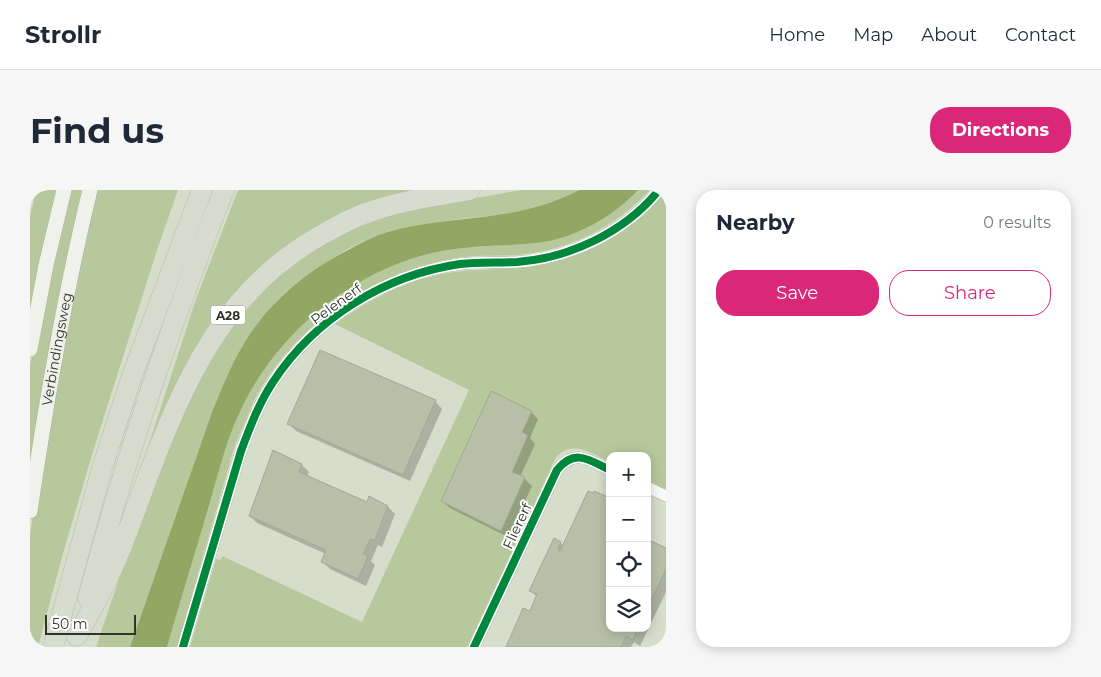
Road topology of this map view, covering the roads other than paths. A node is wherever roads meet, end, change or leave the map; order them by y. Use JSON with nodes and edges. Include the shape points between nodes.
{"nodes":[{"id":1,"x":64,"y":190,"type":"edge"},
{"id":2,"x":90,"y":190,"type":"edge"},
{"id":3,"x":202,"y":190,"type":"edge"},
{"id":4,"x":224,"y":190,"type":"edge"},
{"id":5,"x":470,"y":190,"type":"edge"},
{"id":6,"x":659,"y":190,"type":"edge"},
{"id":7,"x":30,"y":349,"type":"edge"},
{"id":8,"x":606,"y":468,"type":"edge"},
{"id":9,"x":651,"y":489,"type":"edge"},
{"id":10,"x":666,"y":496,"type":"edge"},
{"id":11,"x":30,"y":511,"type":"edge"},
{"id":12,"x":76,"y":642,"type":"edge"},
{"id":13,"x":53,"y":647,"type":"edge"},
{"id":14,"x":184,"y":647,"type":"edge"},
{"id":15,"x":474,"y":647,"type":"edge"}],
"edges":[{"from":1,"to":7,"type":"main road","name":"Verbindingsweg"},
{"from":2,"to":11,"type":"main road","name":"Verbindingsweg","via":[[57,346]]},
{"from":3,"to":13,"type":"highway","via":[[132,376],[102,468]]},
{"from":4,"to":12,"type":"highway","number":"A28","via":[[142,414]]},
{"from":5,"to":12,"type":"highway","number":"A28","via":[[391,206],[344,222],[284,259],[234,308],[205,348],[189,378],[112,569]]},
{"from":6,"to":14,"type":"street","name":"Pelenerf","via":[[620,226],[569,251],[516,262],[460,264],[402,279],[367,295],[332,318],[300,348],[273,383],[250,427]]},
{"from":8,"to":15,"type":"street","name":"Fliererf","via":[[579,457],[570,458],[557,470]]},
{"from":9,"to":10,"type":"street"}]}
